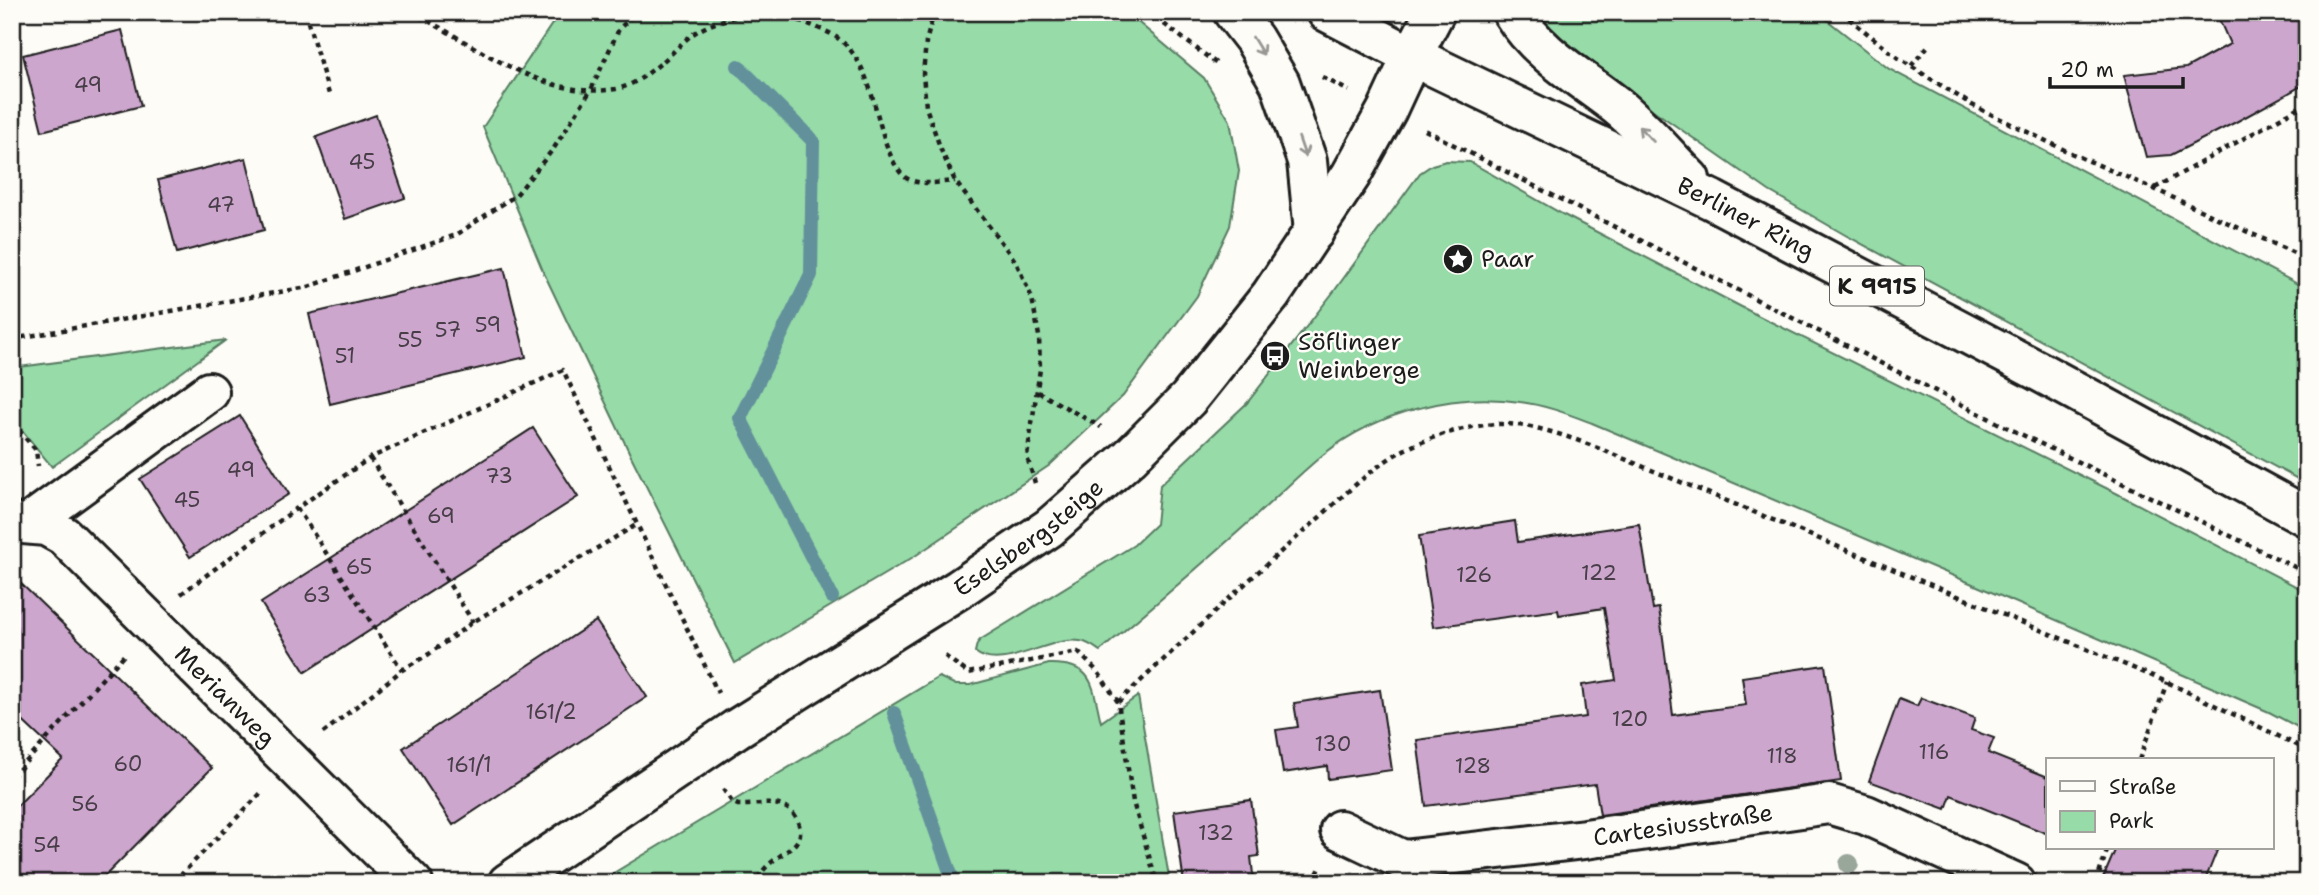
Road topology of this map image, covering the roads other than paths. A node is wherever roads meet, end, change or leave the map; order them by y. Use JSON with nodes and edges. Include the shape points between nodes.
{"nodes":[{"id":1,"x":1233,"y":12,"type":"edge"},
{"id":2,"x":1327,"y":12,"type":"edge"},
{"id":3,"x":1435,"y":12,"type":"edge"},
{"id":4,"x":1512,"y":12,"type":"edge"},
{"id":5,"x":1412,"y":56,"type":"junction"},
{"id":6,"x":1712,"y":200,"type":"junction"},
{"id":7,"x":1314,"y":232,"type":"junction"},
{"id":8,"x":209,"y":392,"type":"dead end"},
{"id":9,"x":2307,"y":517,"type":"edge"},
{"id":10,"x":20,"y":524,"type":"edge"},
{"id":11,"x":1340,"y":830,"type":"dead end"},
{"id":12,"x":413,"y":883,"type":"edge"},
{"id":13,"x":508,"y":883,"type":"edge"},
{"id":14,"x":2016,"y":883,"type":"edge"}],
"edges":[{"from":1,"to":7,"type":"street","one_way":true,"via":[[1280,83],[1307,162]]},
{"from":2,"to":5,"type":"street","name":"Berliner Ring","number":"K 9915"},
{"from":3,"to":5,"type":"street","name":"Eselsbergsteige"},
{"from":6,"to":4,"type":"street","one_way":true,"via":[[1619,108],[1548,54]]},
{"from":5,"to":6,"type":"street","name":"Berliner Ring","number":"K 9915"},
{"from":5,"to":7,"type":"street","name":"Eselsbergsteige","via":[[1351,175]]},
{"from":6,"to":9,"type":"street","name":"Berliner Ring","number":"K 9915"},
{"from":7,"to":13,"type":"street","name":"Eselsbergsteige","via":[[1271,295],[1188,399],[1049,528],[736,729]]},
{"from":8,"to":10,"type":"street","name":"Merianweg"},
{"from":10,"to":12,"type":"street","name":"Merianweg","via":[[46,526],[64,536]]},
{"from":11,"to":14,"type":"street","name":"Cartesiusstraße","via":[[1403,860],[1829,804]]}]}
